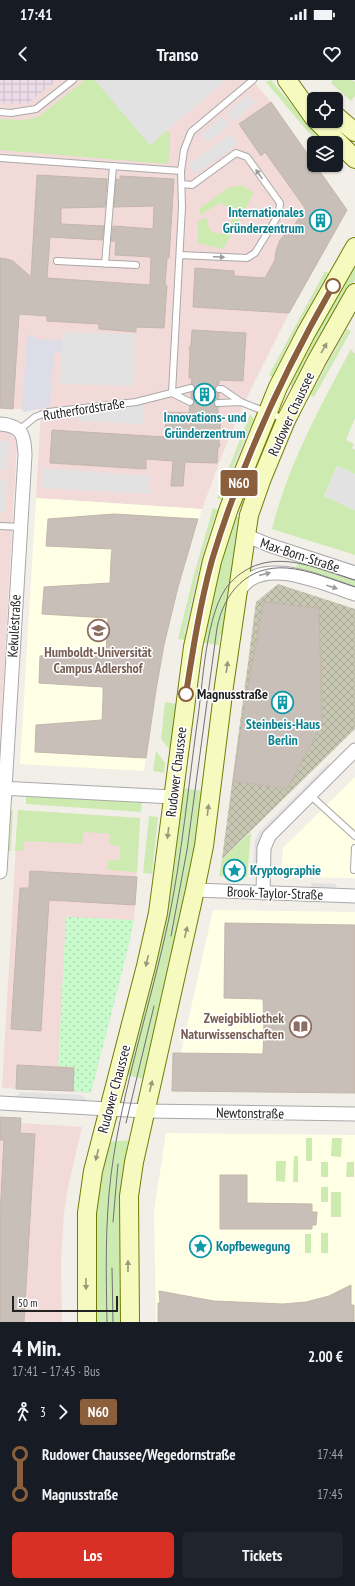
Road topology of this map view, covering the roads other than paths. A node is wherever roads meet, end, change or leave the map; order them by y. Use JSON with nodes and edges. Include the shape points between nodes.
{"nodes":[{"id":1,"x":72,"y":80,"type":"edge"},
{"id":2,"x":253,"y":80,"type":"edge"},
{"id":3,"x":288,"y":81,"type":"edge"},
{"id":4,"x":307,"y":94,"type":"edge"},
{"id":5,"x":307,"y":108,"type":"edge"},
{"id":6,"x":0,"y":112,"type":"edge"},
{"id":7,"x":343,"y":122,"type":"edge"},
{"id":8,"x":324,"y":128,"type":"edge"},
{"id":9,"x":355,"y":132,"type":"edge"},
{"id":10,"x":0,"y":158,"type":"edge"},
{"id":11,"x":355,"y":159,"type":"edge"},
{"id":12,"x":113,"y":166,"type":"junction"},
{"id":13,"x":181,"y":171,"type":"junction"},
{"id":14,"x":182,"y":184,"type":"junction"},
{"id":15,"x":355,"y":247,"type":"edge"},
{"id":16,"x":180,"y":255,"type":"junction"},
{"id":17,"x":57,"y":261,"type":"dead end"},
{"id":18,"x":105,"y":264,"type":"junction"},
{"id":19,"x":136,"y":265,"type":"dead end"},
{"id":20,"x":355,"y":293,"type":"edge"},
{"id":21,"x":191,"y":388,"type":"dead end"},
{"id":22,"x":219,"y":389,"type":"dead end"},
{"id":23,"x":172,"y":393,"type":"junction"},
{"id":24,"x":190,"y":402,"type":"dead end"},
{"id":25,"x":241,"y":402,"type":"junction"},
{"id":26,"x":218,"y":404,"type":"dead end"},
{"id":27,"x":268,"y":411,"type":"junction"},
{"id":28,"x":286,"y":420,"type":"junction"},
{"id":29,"x":0,"y":424,"type":"edge"},
{"id":30,"x":19,"y":430,"type":"junction"},
{"id":31,"x":0,"y":526,"type":"edge"},
{"id":32,"x":20,"y":527,"type":"junction"},
{"id":33,"x":245,"y":535,"type":"junction"},
{"id":34,"x":355,"y":573,"type":"edge"},
{"id":35,"x":355,"y":594,"type":"edge"},
{"id":36,"x":236,"y":597,"type":"junction"},
{"id":37,"x":355,"y":750,"type":"edge"},
{"id":38,"x":3,"y":788,"type":"edge"},
{"id":39,"x":310,"y":795,"type":"junction"},
{"id":40,"x":172,"y":798,"type":"junction"},
{"id":41,"x":355,"y":836,"type":"edge"},
{"id":42,"x":355,"y":848,"type":"edge"},
{"id":43,"x":354,"y":870,"type":"dead end"},
{"id":44,"x":0,"y":872,"type":"edge"},
{"id":45,"x":195,"y":890,"type":"junction"},
{"id":46,"x":263,"y":893,"type":"junction"},
{"id":47,"x":355,"y":896,"type":"edge"},
{"id":48,"x":0,"y":1103,"type":"edge"},
{"id":49,"x":108,"y":1110,"type":"junction"},
{"id":50,"x":145,"y":1111,"type":"junction"},
{"id":51,"x":355,"y":1114,"type":"edge"},
{"id":52,"x":87,"y":1322,"type":"edge"},
{"id":53,"x":130,"y":1322,"type":"edge"}],
"edges":[{"from":1,"to":6,"type":"lane","via":[[36,109]]},
{"from":2,"to":13,"type":"lane","via":[[191,132],[184,150]]},
{"from":3,"to":4,"type":"main road"},
{"from":3,"to":5,"type":"main road"},
{"from":7,"to":9,"type":"main road"},
{"from":8,"to":11,"type":"main road"},
{"from":10,"to":12,"type":"lane"},
{"from":12,"to":13,"type":"lane"},
{"from":12,"to":18,"type":"lane"},
{"from":13,"to":14,"type":"lane"},
{"from":14,"to":16,"type":"lane"},
{"from":16,"to":14,"type":"lane","one_way":true,"via":[[247,258],[255,253],[279,214],[280,202],[247,157],[236,153],[192,185]]},
{"from":15,"to":27,"type":"main road","name":"Rudower Chaussee","via":[[306,333]]},
{"from":16,"to":23,"type":"lane"},
{"from":17,"to":18,"type":"lane"},
{"from":18,"to":19,"type":"lane"},
{"from":28,"to":20,"type":"main road","name":"Rudower Chaussee","one_way":true},
{"from":21,"to":23,"type":"lane","name":"Rutherfordstraße"},
{"from":22,"to":25,"type":"lane"},
{"from":23,"to":24,"type":"lane"},
{"from":23,"to":30,"type":"lane","name":"Rutherfordstraße","via":[[136,402],[48,412],[35,417]]},
{"from":25,"to":26,"type":"lane"},
{"from":25,"to":27,"type":"lane"},
{"from":27,"to":28,"type":"lane"},
{"from":27,"to":40,"type":"main road","name":"Rudower Chaussee","via":[[229,508],[210,568],[193,647]]},
{"from":28,"to":33,"type":"main road","name":"Rudower Chaussee","via":[[262,478]]},
{"from":29,"to":30,"type":"street","via":[[14,426]]},
{"from":30,"to":32,"type":"street","name":"Kekuléstraße","via":[[24,439],[25,455]]},
{"from":31,"to":32,"type":"lane"},
{"from":32,"to":38,"type":"street","name":"Kekuléstraße"},
{"from":33,"to":34,"type":"street","name":"Max-Born-Straße","via":[[272,547]]},
{"from":33,"to":36,"type":"main road","name":"Rudower Chaussee"},
{"from":36,"to":35,"type":"street","name":"Max-Born-Straße","one_way":true,"via":[[246,582],[273,572],[292,575]]},
{"from":45,"to":36,"type":"main road","name":"Rudower Chaussee","one_way":true,"via":[[204,846]]},
{"from":37,"to":39,"type":"street"},
{"from":38,"to":40,"type":"street"},
{"from":38,"to":44,"type":"street","name":"Kekuléstraße"},
{"from":39,"to":41,"type":"lane"},
{"from":39,"to":46,"type":"street","via":[[269,836],[264,848]]},
{"from":40,"to":49,"type":"main road","name":"Rudower Chaussee","one_way":true,"via":[[158,913]]},
{"from":42,"to":43,"type":"lane"},
{"from":45,"to":46,"type":"street","name":"Brook-Taylor-Straße"},
{"from":50,"to":45,"type":"main road","name":"Rudower Chaussee","one_way":true},
{"from":46,"to":47,"type":"street","name":"Brook-Taylor-Straße"},
{"from":48,"to":49,"type":"street","name":"Newtonstraße"},
{"from":49,"to":50,"type":"street","name":"Newtonstraße"},
{"from":49,"to":52,"type":"main road","name":"Rudower Chaussee","one_way":true,"via":[[93,1171],[87,1213]]},
{"from":50,"to":51,"type":"street","name":"Newtonstraße"},
{"from":53,"to":50,"type":"main road","name":"Rudower Chaussee","one_way":true,"via":[[129,1196]]}]}
